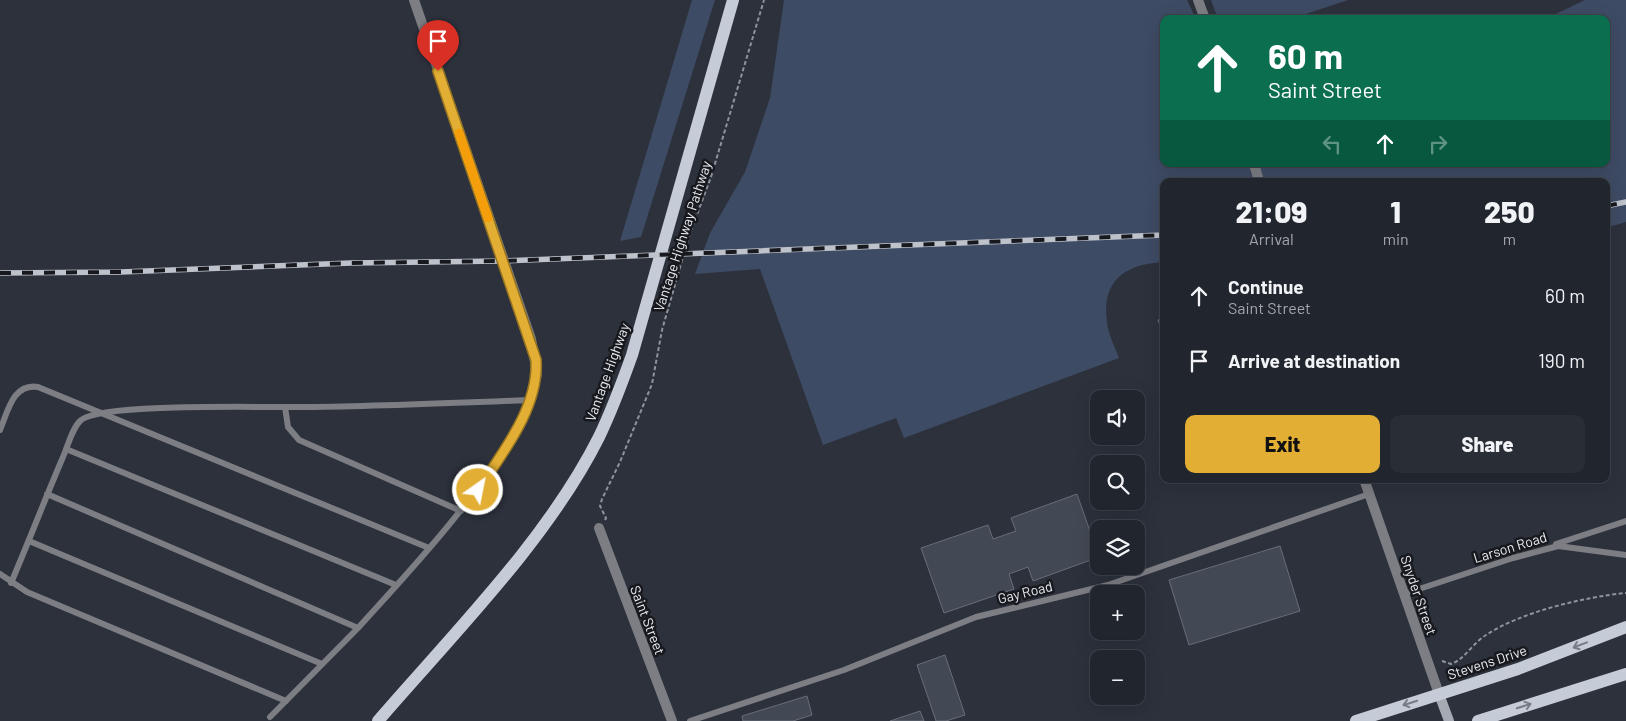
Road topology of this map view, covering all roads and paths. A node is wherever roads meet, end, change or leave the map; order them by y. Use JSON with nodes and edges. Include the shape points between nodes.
{"nodes":[{"id":1,"x":414,"y":0,"type":"edge"},
{"id":2,"x":733,"y":0,"type":"edge"},
{"id":3,"x":764,"y":0,"type":"edge"},
{"id":4,"x":1198,"y":0,"type":"edge"},
{"id":5,"x":1204,"y":15,"type":"edge"},
{"id":6,"x":530,"y":400,"type":"junction"},
{"id":7,"x":285,"y":407,"type":"junction"},
{"id":8,"x":100,"y":413,"type":"junction"},
{"id":9,"x":0,"y":430,"type":"edge"},
{"id":10,"x":66,"y":449,"type":"junction"},
{"id":11,"x":1365,"y":483,"type":"edge"},
{"id":12,"x":47,"y":494,"type":"junction"},
{"id":13,"x":1369,"y":494,"type":"junction"},
{"id":14,"x":461,"y":511,"type":"junction"},
{"id":15,"x":1626,"y":521,"type":"edge"},
{"id":16,"x":599,"y":528,"type":"joint"},
{"id":17,"x":29,"y":541,"type":"junction"},
{"id":18,"x":429,"y":548,"type":"junction"},
{"id":19,"x":1538,"y":550,"type":"junction"},
{"id":20,"x":1626,"y":555,"type":"edge"},
{"id":21,"x":0,"y":574,"type":"edge"},
{"id":22,"x":12,"y":583,"type":"junction"},
{"id":23,"x":396,"y":585,"type":"junction"},
{"id":24,"x":1626,"y":593,"type":"edge"},
{"id":25,"x":1404,"y":594,"type":"junction"},
{"id":26,"x":1626,"y":627,"type":"edge"},
{"id":27,"x":358,"y":628,"type":"junction"},
{"id":28,"x":1442,"y":661,"type":"dead end"},
{"id":29,"x":322,"y":664,"type":"junction"},
{"id":30,"x":1626,"y":674,"type":"edge"},
{"id":31,"x":1439,"y":694,"type":"junction"},
{"id":32,"x":286,"y":701,"type":"junction"},
{"id":33,"x":270,"y":717,"type":"dead end"},
{"id":34,"x":378,"y":721,"type":"edge"},
{"id":35,"x":672,"y":721,"type":"edge"},
{"id":36,"x":690,"y":721,"type":"edge"},
{"id":37,"x":1356,"y":721,"type":"edge"},
{"id":38,"x":1449,"y":721,"type":"edge"},
{"id":39,"x":1478,"y":721,"type":"edge"}],
"edges":[{"from":1,"to":6,"type":"street","via":[[534,351],[537,374]]},
{"from":2,"to":34,"type":"main road","name":"Vantage Highway","via":[[632,355],[599,437],[538,533]]},
{"from":3,"to":16,"type":"path","name":"Vantage Highway Pathway","via":[[711,177],[689,236],[662,330],[652,384],[604,494],[600,506],[606,518]]},
{"from":4,"to":5,"type":"street"},
{"from":6,"to":7,"type":"lane"},
{"from":6,"to":14,"type":"lane","via":[[502,454]]},
{"from":7,"to":8,"type":"lane","via":[[175,408]]},
{"from":7,"to":14,"type":"lane","via":[[288,427],[299,440]]},
{"from":8,"to":9,"type":"lane","via":[[29,386],[20,389],[11,402]]},
{"from":8,"to":10,"type":"lane","via":[[80,421]]},
{"from":8,"to":18,"type":"lane"},
{"from":10,"to":12,"type":"lane"},
{"from":10,"to":23,"type":"lane"},
{"from":11,"to":13,"type":"street","name":"Snyder Street"},
{"from":12,"to":17,"type":"lane"},
{"from":12,"to":27,"type":"lane"},
{"from":13,"to":25,"type":"street","name":"Snyder Street"},
{"from":13,"to":36,"type":"lane","name":"Gay Road","via":[[1108,585],[976,617],[861,664]]},
{"from":14,"to":18,"type":"lane"},
{"from":15,"to":19,"type":"lane"},
{"from":16,"to":35,"type":"street","name":"Saint Street"},
{"from":17,"to":22,"type":"lane"},
{"from":17,"to":29,"type":"lane"},
{"from":18,"to":23,"type":"lane"},
{"from":19,"to":20,"type":"lane","name":"Larson Road","via":[[1558,546]]},
{"from":19,"to":25,"type":"lane","name":"Larson Road"},
{"from":21,"to":22,"type":"lane"},
{"from":22,"to":32,"type":"lane"},
{"from":23,"to":27,"type":"lane"},
{"from":24,"to":28,"type":"path","via":[[1586,599],[1522,618],[1486,635],[1457,662]]},
{"from":25,"to":31,"type":"street","name":"Snyder Street"},
{"from":26,"to":31,"type":"main road","name":"Stevens Drive","one_way":true,"via":[[1518,669]]},
{"from":27,"to":29,"type":"lane"},
{"from":29,"to":32,"type":"lane"},
{"from":39,"to":30,"type":"main road","one_way":true},
{"from":31,"to":37,"type":"main road","name":"Stevens Drive","one_way":true},
{"from":31,"to":38,"type":"street","name":"Snyder Street"},
{"from":32,"to":33,"type":"lane"}]}
